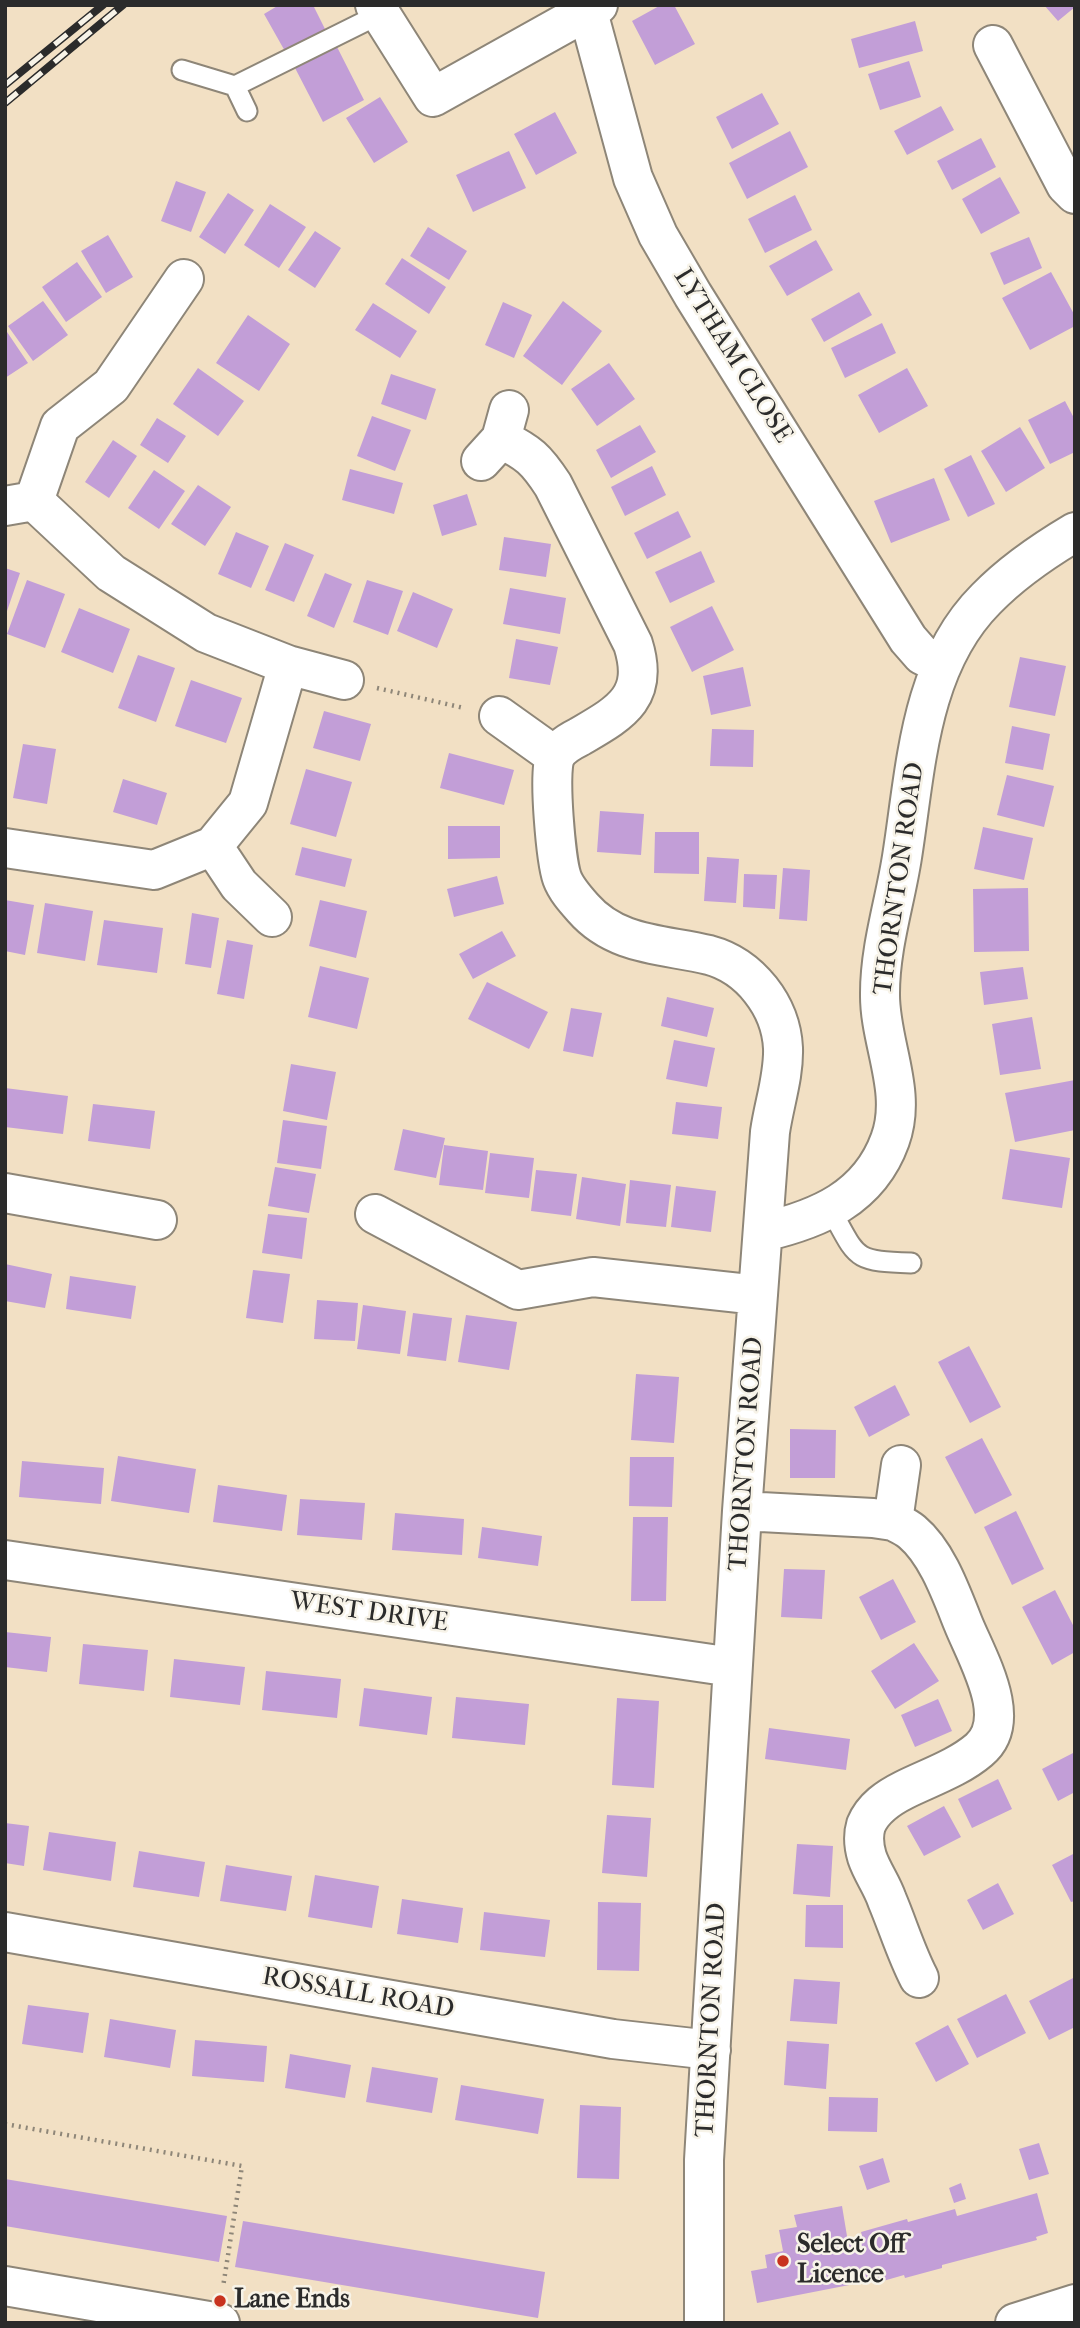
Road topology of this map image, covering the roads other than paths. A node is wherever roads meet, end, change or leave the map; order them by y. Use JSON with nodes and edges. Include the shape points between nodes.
{"nodes":[{"id":1,"x":593,"y":8,"type":"edge"},
{"id":2,"x":377,"y":9,"type":"edge"},
{"id":3,"x":993,"y":45,"type":"dead end"},
{"id":4,"x":182,"y":70,"type":"dead end"},
{"id":5,"x":235,"y":86,"type":"junction"},
{"id":6,"x":247,"y":111,"type":"dead end"},
{"id":7,"x":1075,"y":194,"type":"edge"},
{"id":8,"x":184,"y":279,"type":"dead end"},
{"id":9,"x":497,"y":437,"type":"dead end"},
{"id":10,"x":20,"y":503,"type":"edge"},
{"id":11,"x":1075,"y":532,"type":"edge"},
{"id":12,"x":288,"y":665,"type":"junction"},
{"id":13,"x":942,"y":665,"type":"junction"},
{"id":14,"x":344,"y":680,"type":"road end"},
{"id":15,"x":499,"y":716,"type":"road end"},
{"id":16,"x":555,"y":756,"type":"junction"},
{"id":17,"x":213,"y":846,"type":"junction"},
{"id":18,"x":5,"y":848,"type":"edge"},
{"id":19,"x":272,"y":917,"type":"dead end"},
{"id":20,"x":5,"y":1193,"type":"edge"},
{"id":21,"x":831,"y":1210,"type":"junction"},
{"id":22,"x":375,"y":1214,"type":"dead end"},
{"id":23,"x":157,"y":1220,"type":"dead end"},
{"id":24,"x":763,"y":1233,"type":"junction"},
{"id":25,"x":911,"y":1264,"type":"dead end"},
{"id":26,"x":758,"y":1295,"type":"junction"},
{"id":27,"x":901,"y":1465,"type":"dead end"},
{"id":28,"x":742,"y":1511,"type":"junction"},
{"id":29,"x":893,"y":1521,"type":"junction"},
{"id":30,"x":5,"y":1560,"type":"edge"},
{"id":31,"x":732,"y":1667,"type":"junction"},
{"id":32,"x":5,"y":1932,"type":"edge"},
{"id":33,"x":921,"y":1982,"type":"dead end"},
{"id":34,"x":711,"y":2050,"type":"junction"},
{"id":35,"x":5,"y":2286,"type":"edge"},
{"id":36,"x":1075,"y":2304,"type":"edge"},
{"id":37,"x":221,"y":2308,"type":"edge"},
{"id":38,"x":704,"y":2323,"type":"edge"},
{"id":39,"x":1015,"y":2323,"type":"edge"}],
"edges":[{"from":1,"to":2,"type":"street","name":"LYTHAM CLOSE","via":[[433,97]]},
{"from":1,"to":13,"type":"street","name":"LYTHAM CLOSE","via":[[633,178],[658,235],[908,639],[922,655]]},
{"from":2,"to":5,"type":"lane"},
{"from":3,"to":7,"type":"street","via":[[1066,185]]},
{"from":4,"to":5,"type":"lane"},
{"from":5,"to":6,"type":"lane"},
{"from":8,"to":10,"type":"street","via":[[111,386],[60,426]]},
{"from":9,"to":16,"type":"street","via":[[525,451],[554,485],[637,657],[636,688],[628,704]]},
{"from":10,"to":12,"type":"street","via":[[111,573],[206,633]]},
{"from":11,"to":13,"type":"street","name":"THORNTON ROAD","via":[[984,600]]},
{"from":12,"to":14,"type":"street"},
{"from":12,"to":17,"type":"street","via":[[248,803]]},
{"from":13,"to":21,"type":"street","name":"THORNTON ROAD","via":[[925,714],[882,961],[879,994],[895,1084],[890,1139],[876,1168]]},
{"from":15,"to":16,"type":"street"},
{"from":16,"to":24,"type":"street","via":[[558,864],[573,898],[601,925],[621,936],[729,963],[747,976],[772,1007],[783,1047],[770,1132]]},
{"from":17,"to":18,"type":"street","via":[[154,870]]},
{"from":17,"to":19,"type":"street","via":[[239,885]]},
{"from":20,"to":23,"type":"street"},
{"from":21,"to":24,"type":"street","name":"THORNTON ROAD"},
{"from":21,"to":25,"type":"lane","via":[[854,1253],[873,1262]]},
{"from":22,"to":26,"type":"street","via":[[518,1290],[593,1277]]},
{"from":24,"to":26,"type":"street","name":"THORNTON ROAD"},
{"from":26,"to":28,"type":"street","name":"THORNTON ROAD"},
{"from":27,"to":29,"type":"street"},
{"from":28,"to":29,"type":"street"},
{"from":28,"to":31,"type":"street","name":"THORNTON ROAD"},
{"from":29,"to":33,"type":"street","via":[[910,1530],[934,1561],[993,1697],[995,1719],[991,1736],[980,1750],[887,1799],[866,1826],[867,1858]]},
{"from":30,"to":31,"type":"street","name":"WEST DRIVE"},
{"from":31,"to":34,"type":"street","name":"THORNTON ROAD"},
{"from":32,"to":34,"type":"street","name":"ROSSALL ROAD","via":[[613,2039]]},
{"from":34,"to":38,"type":"street","name":"THORNTON ROAD","via":[[704,2160]]},
{"from":35,"to":37,"type":"street"},
{"from":36,"to":39,"type":"street"}]}
